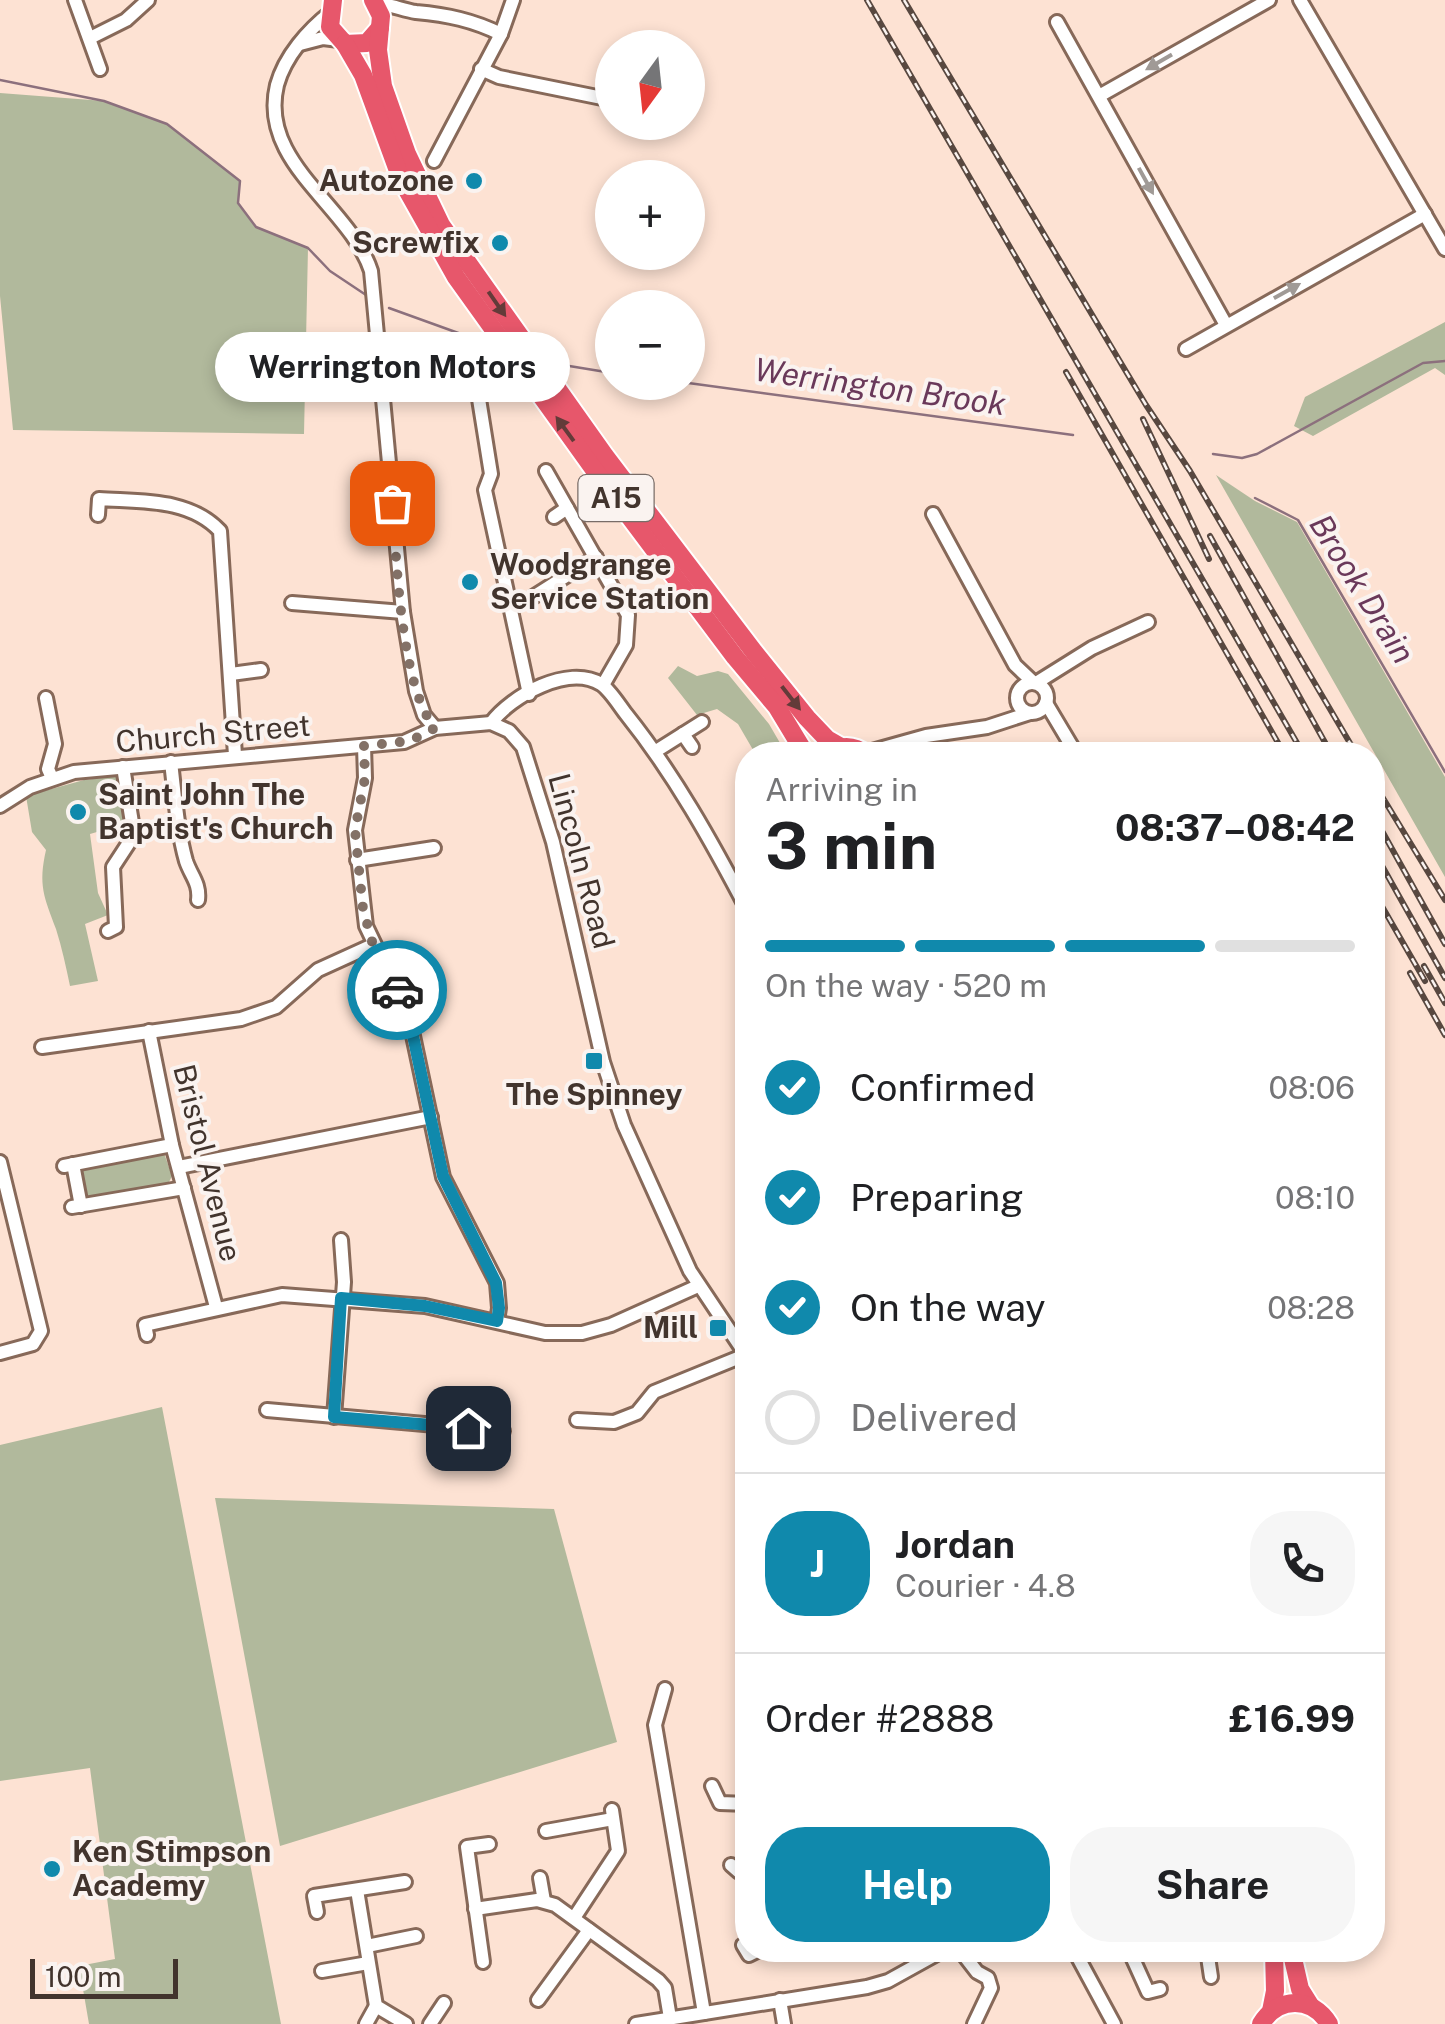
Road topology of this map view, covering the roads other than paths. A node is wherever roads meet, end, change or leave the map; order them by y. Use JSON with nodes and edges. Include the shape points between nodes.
{"nodes":[{"id":1,"x":74,"y":0,"type":"edge"},
{"id":2,"x":148,"y":0,"type":"edge"},
{"id":3,"x":512,"y":0,"type":"edge"},
{"id":4,"x":1268,"y":0,"type":"edge"},
{"id":5,"x":1300,"y":0,"type":"edge"},
{"id":6,"x":375,"y":2,"type":"edge"},
{"id":7,"x":333,"y":5,"type":"edge"},
{"id":8,"x":412,"y":12,"type":"junction"},
{"id":9,"x":1057,"y":22,"type":"dead end"},
{"id":10,"x":381,"y":26,"type":"junction"},
{"id":11,"x":501,"y":34,"type":"junction"},
{"id":12,"x":90,"y":38,"type":"junction"},
{"id":13,"x":342,"y":42,"type":"junction"},
{"id":14,"x":300,"y":44,"type":"junction"},
{"id":15,"x":100,"y":69,"type":"dead end"},
{"id":16,"x":482,"y":70,"type":"junction"},
{"id":17,"x":595,"y":96,"type":"edge"},
{"id":18,"x":1099,"y":96,"type":"junction"},
{"id":19,"x":383,"y":109,"type":"junction"},
{"id":20,"x":391,"y":131,"type":"junction"},
{"id":21,"x":434,"y":161,"type":"dead end"},
{"id":22,"x":1425,"y":214,"type":"junction"},
{"id":23,"x":1445,"y":249,"type":"edge"},
{"id":24,"x":1226,"y":325,"type":"junction"},
{"id":25,"x":1186,"y":349,"type":"dead end"},
{"id":26,"x":475,"y":374,"type":"dead end"},
{"id":27,"x":546,"y":470,"type":"dead end"},
{"id":28,"x":567,"y":508,"type":"junction"},
{"id":29,"x":98,"y":514,"type":"dead end"},
{"id":30,"x":932,"y":514,"type":"dead end"},
{"id":31,"x":554,"y":517,"type":"dead end"},
{"id":32,"x":596,"y":558,"type":"junction"},
{"id":33,"x":538,"y":588,"type":"dead end"},
{"id":34,"x":292,"y":603,"type":"dead end"},
{"id":35,"x":403,"y":612,"type":"junction"},
{"id":36,"x":1148,"y":622,"type":"dead end"},
{"id":37,"x":1015,"y":665,"type":"junction"},
{"id":38,"x":1067,"y":666,"type":"junction"},
{"id":39,"x":261,"y":670,"type":"dead end"},
{"id":40,"x":232,"y":674,"type":"junction"},
{"id":41,"x":1035,"y":683,"type":"junction"},
{"id":42,"x":602,"y":685,"type":"junction"},
{"id":43,"x":1017,"y":693,"type":"junction"},
{"id":44,"x":529,"y":694,"type":"junction"},
{"id":45,"x":46,"y":698,"type":"dead end"},
{"id":46,"x":1040,"y":706,"type":"junction"},
{"id":47,"x":702,"y":722,"type":"dead end"},
{"id":48,"x":491,"y":723,"type":"junction"},
{"id":49,"x":435,"y":728,"type":"junction"},
{"id":50,"x":987,"y":728,"type":"junction"},
{"id":51,"x":684,"y":734,"type":"junction"},
{"id":52,"x":798,"y":742,"type":"edge"},
{"id":53,"x":828,"y":742,"type":"edge"},
{"id":54,"x":910,"y":742,"type":"edge"},
{"id":55,"x":1068,"y":742,"type":"edge"},
{"id":56,"x":364,"y":746,"type":"junction"},
{"id":57,"x":692,"y":747,"type":"dead end"},
{"id":58,"x":656,"y":751,"type":"junction"},
{"id":59,"x":235,"y":756,"type":"junction"},
{"id":60,"x":171,"y":762,"type":"junction"},
{"id":61,"x":122,"y":767,"type":"junction"},
{"id":62,"x":52,"y":778,"type":"junction"},
{"id":63,"x":0,"y":806,"type":"edge"},
{"id":64,"x":435,"y":848,"type":"dead end"},
{"id":65,"x":357,"y":860,"type":"junction"},
{"id":66,"x":735,"y":886,"type":"edge"},
{"id":67,"x":198,"y":900,"type":"dead end"},
{"id":68,"x":114,"y":932,"type":"dead end"},
{"id":69,"x":373,"y":945,"type":"junction"},
{"id":70,"x":149,"y":1031,"type":"junction"},
{"id":71,"x":42,"y":1046,"type":"dead end"},
{"id":72,"x":432,"y":1117,"type":"junction"},
{"id":73,"x":172,"y":1145,"type":"junction"},
{"id":74,"x":0,"y":1162,"type":"edge"},
{"id":75,"x":178,"y":1168,"type":"junction"},
{"id":76,"x":184,"y":1188,"type":"junction"},
{"id":77,"x":339,"y":1240,"type":"dead end"},
{"id":78,"x":698,"y":1286,"type":"junction"},
{"id":79,"x":341,"y":1298,"type":"junction"},
{"id":80,"x":216,"y":1307,"type":"junction"},
{"id":81,"x":497,"y":1321,"type":"junction"},
{"id":82,"x":145,"y":1324,"type":"dead end"},
{"id":83,"x":735,"y":1340,"type":"edge"},
{"id":84,"x":0,"y":1354,"type":"edge"},
{"id":85,"x":735,"y":1360,"type":"edge"},
{"id":86,"x":267,"y":1410,"type":"dead end"},
{"id":87,"x":334,"y":1417,"type":"junction"},
{"id":88,"x":577,"y":1420,"type":"dead end"},
{"id":89,"x":504,"y":1432,"type":"dead end"},
{"id":90,"x":665,"y":1688,"type":"dead end"},
{"id":91,"x":712,"y":1786,"type":"dead end"},
{"id":92,"x":735,"y":1804,"type":"edge"},
{"id":93,"x":546,"y":1831,"type":"dead end"},
{"id":94,"x":489,"y":1844,"type":"dead end"},
{"id":95,"x":731,"y":1866,"type":"dead end"},
{"id":96,"x":735,"y":1869,"type":"edge"},
{"id":97,"x":540,"y":1878,"type":"dead end"},
{"id":98,"x":405,"y":1882,"type":"dead end"},
{"id":99,"x":356,"y":1890,"type":"junction"},
{"id":100,"x":544,"y":1901,"type":"junction"},
{"id":101,"x":475,"y":1909,"type":"junction"},
{"id":102,"x":317,"y":1912,"type":"dead end"},
{"id":103,"x":574,"y":1918,"type":"junction"},
{"id":104,"x":589,"y":1930,"type":"junction"},
{"id":105,"x":416,"y":1936,"type":"dead end"},
{"id":106,"x":367,"y":1946,"type":"junction"},
{"id":107,"x":483,"y":1962,"type":"dead end"},
{"id":108,"x":922,"y":1962,"type":"edge"},
{"id":109,"x":969,"y":1962,"type":"edge"},
{"id":110,"x":1085,"y":1962,"type":"edge"},
{"id":111,"x":1134,"y":1962,"type":"edge"},
{"id":112,"x":1209,"y":1962,"type":"edge"},
{"id":113,"x":1274,"y":1962,"type":"edge"},
{"id":114,"x":1294,"y":1962,"type":"edge"},
{"id":115,"x":368,"y":1963,"type":"junction"},
{"id":116,"x":322,"y":1971,"type":"dead end"},
{"id":117,"x":1212,"y":1977,"type":"dead end"},
{"id":118,"x":1160,"y":1990,"type":"dead end"},
{"id":119,"x":538,"y":2000,"type":"dead end"},
{"id":120,"x":780,"y":2000,"type":"junction"},
{"id":121,"x":444,"y":2003,"type":"dead end"},
{"id":122,"x":1310,"y":2005,"type":"junction"},
{"id":123,"x":376,"y":2006,"type":"junction"},
{"id":124,"x":704,"y":2012,"type":"junction"},
{"id":125,"x":670,"y":2018,"type":"junction"},
{"id":126,"x":1266,"y":2018,"type":"edge"},
{"id":127,"x":366,"y":2024,"type":"edge"},
{"id":128,"x":406,"y":2024,"type":"edge"},
{"id":129,"x":430,"y":2024,"type":"edge"},
{"id":130,"x":636,"y":2024,"type":"edge"},
{"id":131,"x":784,"y":2024,"type":"edge"},
{"id":132,"x":974,"y":2024,"type":"edge"},
{"id":133,"x":1114,"y":2024,"type":"edge"},
{"id":134,"x":1329,"y":2024,"type":"edge"}],
"edges":[{"from":1,"to":12,"type":"street"},
{"from":2,"to":12,"type":"street"},
{"from":3,"to":11,"type":"street"},
{"from":4,"to":18,"type":"street","one_way":true},
{"from":5,"to":22,"type":"street"},
{"from":6,"to":8,"type":"street"},
{"from":6,"to":10,"type":"highway","number":"A15"},
{"from":7,"to":13,"type":"highway","number":"A15","via":[[330,27]]},
{"from":7,"to":14,"type":"street"},
{"from":8,"to":10,"type":"street"},
{"from":8,"to":11,"type":"street","via":[[455,15]]},
{"from":9,"to":18,"type":"street"},
{"from":10,"to":13,"type":"highway","via":[[367,43]]},
{"from":10,"to":19,"type":"highway","number":"A15"},
{"from":11,"to":16,"type":"street"},
{"from":12,"to":15,"type":"street"},
{"from":13,"to":14,"type":"street"},
{"from":13,"to":19,"type":"highway","number":"A15"},
{"from":14,"to":35,"type":"street","via":[[280,74],[276,117],[282,144],[356,238],[372,271]]},
{"from":16,"to":17,"type":"street"},
{"from":16,"to":21,"type":"street"},
{"from":18,"to":24,"type":"street","one_way":true},
{"from":19,"to":20,"type":"highway","number":"A15"},
{"from":52,"to":20,"type":"highway","number":"A15","one_way":true,"via":[[456,277],[401,179]]},
{"from":20,"to":53,"type":"highway","number":"A15","one_way":true,"via":[[440,225],[604,456]]},
{"from":22,"to":23,"type":"street"},
{"from":24,"to":22,"type":"street","one_way":true},
{"from":24,"to":25,"type":"street"},
{"from":26,"to":44,"type":"street","via":[[491,474],[485,490]]},
{"from":27,"to":28,"type":"street"},
{"from":28,"to":31,"type":"street"},
{"from":28,"to":32,"type":"street"},
{"from":29,"to":40,"type":"street","via":[[99,499],[166,503],[193,510],[220,531]]},
{"from":30,"to":37,"type":"street"},
{"from":32,"to":33,"type":"street"},
{"from":32,"to":42,"type":"street","via":[[630,626]]},
{"from":34,"to":35,"type":"street","via":[[314,612]]},
{"from":35,"to":49,"type":"street","via":[[419,703]]},
{"from":36,"to":38,"type":"street"},
{"from":37,"to":41,"type":"street"},
{"from":37,"to":43,"type":"street"},
{"from":38,"to":41,"type":"street"},
{"from":38,"to":46,"type":"street"},
{"from":39,"to":40,"type":"street"},
{"from":40,"to":59,"type":"street"},
{"from":41,"to":43,"type":"street"},
{"from":41,"to":46,"type":"street","via":[[1044,688]]},
{"from":42,"to":44,"type":"street","via":[[559,680]]},
{"from":42,"to":58,"type":"street"},
{"from":43,"to":46,"type":"street","via":[[1018,706]]},
{"from":43,"to":50,"type":"street"},
{"from":44,"to":48,"type":"street"},
{"from":45,"to":62,"type":"street","via":[[55,744]]},
{"from":46,"to":50,"type":"street"},
{"from":46,"to":55,"type":"street"},
{"from":47,"to":51,"type":"street"},
{"from":48,"to":49,"type":"street"},
{"from":48,"to":78,"type":"street","name":"Lincoln Road","via":[[517,739],[534,775],[603,1062],[656,1204]]},
{"from":49,"to":56,"type":"street","name":"Church Street","via":[[410,741]]},
{"from":50,"to":54,"type":"street"},
{"from":51,"to":57,"type":"street"},
{"from":51,"to":58,"type":"street"},
{"from":56,"to":59,"type":"street","name":"Church Street"},
{"from":56,"to":65,"type":"street"},
{"from":58,"to":66,"type":"street"},
{"from":59,"to":60,"type":"street","name":"Church Street"},
{"from":60,"to":61,"type":"street","name":"Church Street"},
{"from":60,"to":67,"type":"street"},
{"from":61,"to":62,"type":"street","name":"Church Street"},
{"from":61,"to":68,"type":"street","via":[[134,834],[113,867]]},
{"from":62,"to":63,"type":"street","name":"Church Street"},
{"from":64,"to":65,"type":"street"},
{"from":65,"to":69,"type":"street"},
{"from":69,"to":70,"type":"street","via":[[318,970],[263,1014]]},
{"from":69,"to":72,"type":"street","via":[[412,1031]]},
{"from":70,"to":71,"type":"street"},
{"from":70,"to":73,"type":"street","name":"Bristol Avenue"},
{"from":72,"to":75,"type":"street"},
{"from":72,"to":81,"type":"street","via":[[443,1176],[496,1283]]},
{"from":73,"to":75,"type":"street","name":"Bristol Avenue"},
{"from":73,"to":76,"type":"street","via":[[68,1165],[77,1207]]},
{"from":74,"to":84,"type":"street","via":[[41,1327],[32,1344]]},
{"from":75,"to":76,"type":"street","name":"Bristol Avenue"},
{"from":76,"to":80,"type":"street","name":"Bristol Avenue"},
{"from":77,"to":79,"type":"street"},
{"from":78,"to":81,"type":"street","via":[[582,1333],[545,1333]]},
{"from":78,"to":83,"type":"street","name":"Lincoln Road"},
{"from":79,"to":80,"type":"street","via":[[282,1295]]},
{"from":79,"to":81,"type":"street"},
{"from":79,"to":87,"type":"street"},
{"from":80,"to":82,"type":"street"},
{"from":85,"to":88,"type":"street","via":[[654,1392],[637,1412],[614,1422]]},
{"from":86,"to":87,"type":"street"},
{"from":87,"to":89,"type":"street"},
{"from":90,"to":124,"type":"street","via":[[655,1725]]},
{"from":91,"to":92,"type":"street","via":[[720,1803]]},
{"from":93,"to":103,"type":"street","via":[[612,1814],[618,1851]]},
{"from":94,"to":101,"type":"street","via":[[467,1847]]},
{"from":95,"to":96,"type":"street"},
{"from":97,"to":100,"type":"street"},
{"from":98,"to":99,"type":"street"},
{"from":99,"to":102,"type":"street","via":[[314,1896]]},
{"from":99,"to":106,"type":"street"},
{"from":100,"to":101,"type":"street"},
{"from":100,"to":103,"type":"street"},
{"from":101,"to":107,"type":"street"},
{"from":103,"to":104,"type":"street"},
{"from":104,"to":119,"type":"street"},
{"from":104,"to":125,"type":"street","via":[[658,1980]]},
{"from":105,"to":106,"type":"street"},
{"from":106,"to":115,"type":"street"},
{"from":108,"to":120,"type":"street","via":[[870,1986]]},
{"from":109,"to":132,"type":"street","via":[[991,1988]]},
{"from":110,"to":133,"type":"street"},
{"from":111,"to":118,"type":"street","via":[[1148,1992]]},
{"from":112,"to":117,"type":"street"},
{"from":113,"to":126,"type":"highway"},
{"from":114,"to":122,"type":"highway"},
{"from":115,"to":116,"type":"street"},
{"from":115,"to":123,"type":"street"},
{"from":120,"to":124,"type":"street"},
{"from":120,"to":131,"type":"street"},
{"from":121,"to":129,"type":"street"},
{"from":122,"to":126,"type":"highway","via":[[1290,2002]]},
{"from":122,"to":134,"type":"highway"},
{"from":123,"to":127,"type":"street"},
{"from":123,"to":128,"type":"street"},
{"from":124,"to":125,"type":"street"},
{"from":125,"to":130,"type":"street"}]}
